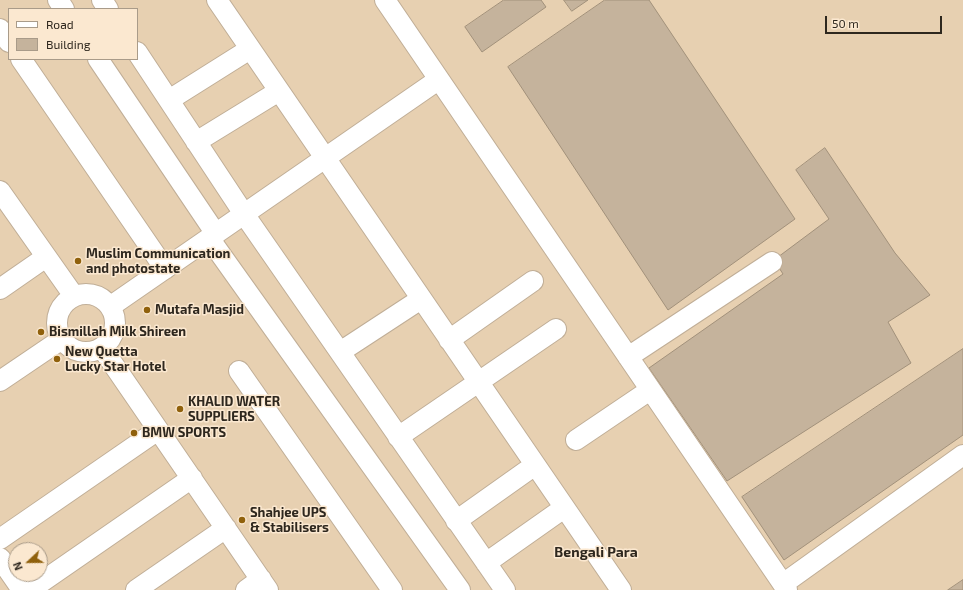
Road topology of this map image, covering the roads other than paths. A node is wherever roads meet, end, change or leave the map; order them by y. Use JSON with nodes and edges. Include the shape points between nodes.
{"nodes":[{"id":1,"x":385,"y":0,"type":"edge"},
{"id":2,"x":226,"y":3,"type":"edge"},
{"id":3,"x":0,"y":29,"type":"edge"},
{"id":4,"x":8,"y":41,"type":"edge"},
{"id":5,"x":250,"y":49,"type":"junction"},
{"id":6,"x":138,"y":54,"type":"edge"},
{"id":7,"x":22,"y":60,"type":"edge"},
{"id":8,"x":99,"y":60,"type":"edge"},
{"id":9,"x":438,"y":80,"type":"junction"},
{"id":10,"x":279,"y":91,"type":"junction"},
{"id":11,"x":169,"y":100,"type":"junction"},
{"id":12,"x":196,"y":142,"type":"junction"},
{"id":13,"x":325,"y":158,"type":"junction"},
{"id":14,"x":0,"y":191,"type":"edge"},
{"id":15,"x":6,"y":211,"type":"edge"},
{"id":16,"x":244,"y":214,"type":"junction"},
{"id":17,"x":212,"y":236,"type":"junction"},
{"id":18,"x":46,"y":257,"type":"junction"},
{"id":19,"x":772,"y":262,"type":"dead end"},
{"id":20,"x":165,"y":269,"type":"junction"},
{"id":21,"x":533,"y":281,"type":"dead end"},
{"id":22,"x":0,"y":289,"type":"edge"},
{"id":23,"x":74,"y":296,"type":"junction"},
{"id":24,"x":422,"y":299,"type":"junction"},
{"id":25,"x":111,"y":306,"type":"junction"},
{"id":26,"x":556,"y":329,"type":"dead end"},
{"id":27,"x":62,"y":339,"type":"junction"},
{"id":28,"x":450,"y":340,"type":"junction"},
{"id":29,"x":102,"y":348,"type":"junction"},
{"id":30,"x":340,"y":352,"type":"junction"},
{"id":31,"x":628,"y":357,"type":"junction"},
{"id":32,"x":239,"y":371,"type":"dead end"},
{"id":33,"x":0,"y":381,"type":"edge"},
{"id":34,"x":478,"y":382,"type":"junction"},
{"id":35,"x":650,"y":390,"type":"junction"},
{"id":36,"x":158,"y":430,"type":"junction"},
{"id":37,"x":398,"y":437,"type":"junction"},
{"id":38,"x":576,"y":440,"type":"dead end"},
{"id":39,"x":963,"y":455,"type":"edge"},
{"id":40,"x":535,"y":465,"type":"junction"},
{"id":41,"x":192,"y":478,"type":"junction"},
{"id":42,"x":564,"y":508,"type":"junction"},
{"id":43,"x":456,"y":521,"type":"junction"},
{"id":44,"x":226,"y":528,"type":"junction"},
{"id":45,"x":0,"y":539,"type":"edge"},
{"id":46,"x":0,"y":558,"type":"edge"},
{"id":47,"x":486,"y":563,"type":"junction"},
{"id":48,"x":258,"y":586,"type":"edge"},
{"id":49,"x":785,"y":587,"type":"edge"},
{"id":50,"x":22,"y":590,"type":"edge"},
{"id":51,"x":30,"y":590,"type":"edge"},
{"id":52,"x":136,"y":590,"type":"edge"},
{"id":53,"x":392,"y":590,"type":"edge"},
{"id":54,"x":460,"y":590,"type":"edge"},
{"id":55,"x":505,"y":590,"type":"edge"},
{"id":56,"x":621,"y":590,"type":"edge"}],
"edges":[{"from":1,"to":9,"type":"street"},
{"from":2,"to":5,"type":"street"},
{"from":3,"to":4,"type":"street"},
{"from":5,"to":10,"type":"street"},
{"from":5,"to":11,"type":"street"},
{"from":6,"to":11,"type":"street"},
{"from":7,"to":20,"type":"street"},
{"from":8,"to":17,"type":"street"},
{"from":9,"to":13,"type":"street"},
{"from":9,"to":31,"type":"street"},
{"from":10,"to":12,"type":"street"},
{"from":10,"to":13,"type":"street"},
{"from":11,"to":12,"type":"street"},
{"from":12,"to":16,"type":"street"},
{"from":13,"to":16,"type":"street"},
{"from":13,"to":24,"type":"street"},
{"from":14,"to":15,"type":"street"},
{"from":15,"to":18,"type":"street"},
{"from":16,"to":17,"type":"street"},
{"from":16,"to":30,"type":"street"},
{"from":17,"to":20,"type":"street"},
{"from":17,"to":54,"type":"street"},
{"from":18,"to":22,"type":"street"},
{"from":18,"to":23,"type":"street"},
{"from":19,"to":31,"type":"street"},
{"from":20,"to":25,"type":"street"},
{"from":21,"to":28,"type":"street"},
{"from":23,"to":25,"type":"street","via":[[94,294]]},
{"from":23,"to":27,"type":"street","via":[[59,310],[58,330]]},
{"from":24,"to":28,"type":"street"},
{"from":24,"to":30,"type":"street"},
{"from":25,"to":29,"type":"street","via":[[115,314],[114,334]]},
{"from":26,"to":34,"type":"street"},
{"from":27,"to":29,"type":"street","via":[[68,347],[78,352],[88,353]]},
{"from":27,"to":33,"type":"street"},
{"from":28,"to":34,"type":"street"},
{"from":29,"to":36,"type":"street"},
{"from":30,"to":37,"type":"street"},
{"from":31,"to":35,"type":"street"},
{"from":32,"to":53,"type":"street"},
{"from":34,"to":37,"type":"street"},
{"from":34,"to":40,"type":"street"},
{"from":35,"to":38,"type":"street"},
{"from":35,"to":49,"type":"street"},
{"from":36,"to":41,"type":"street"},
{"from":36,"to":45,"type":"street"},
{"from":37,"to":43,"type":"street"},
{"from":39,"to":49,"type":"street"},
{"from":40,"to":42,"type":"street"},
{"from":40,"to":43,"type":"street"},
{"from":41,"to":44,"type":"street"},
{"from":41,"to":51,"type":"street"},
{"from":42,"to":47,"type":"street"},
{"from":42,"to":56,"type":"street"},
{"from":43,"to":47,"type":"street"},
{"from":44,"to":48,"type":"street"},
{"from":44,"to":52,"type":"street"},
{"from":46,"to":50,"type":"street"},
{"from":47,"to":55,"type":"street"}]}
